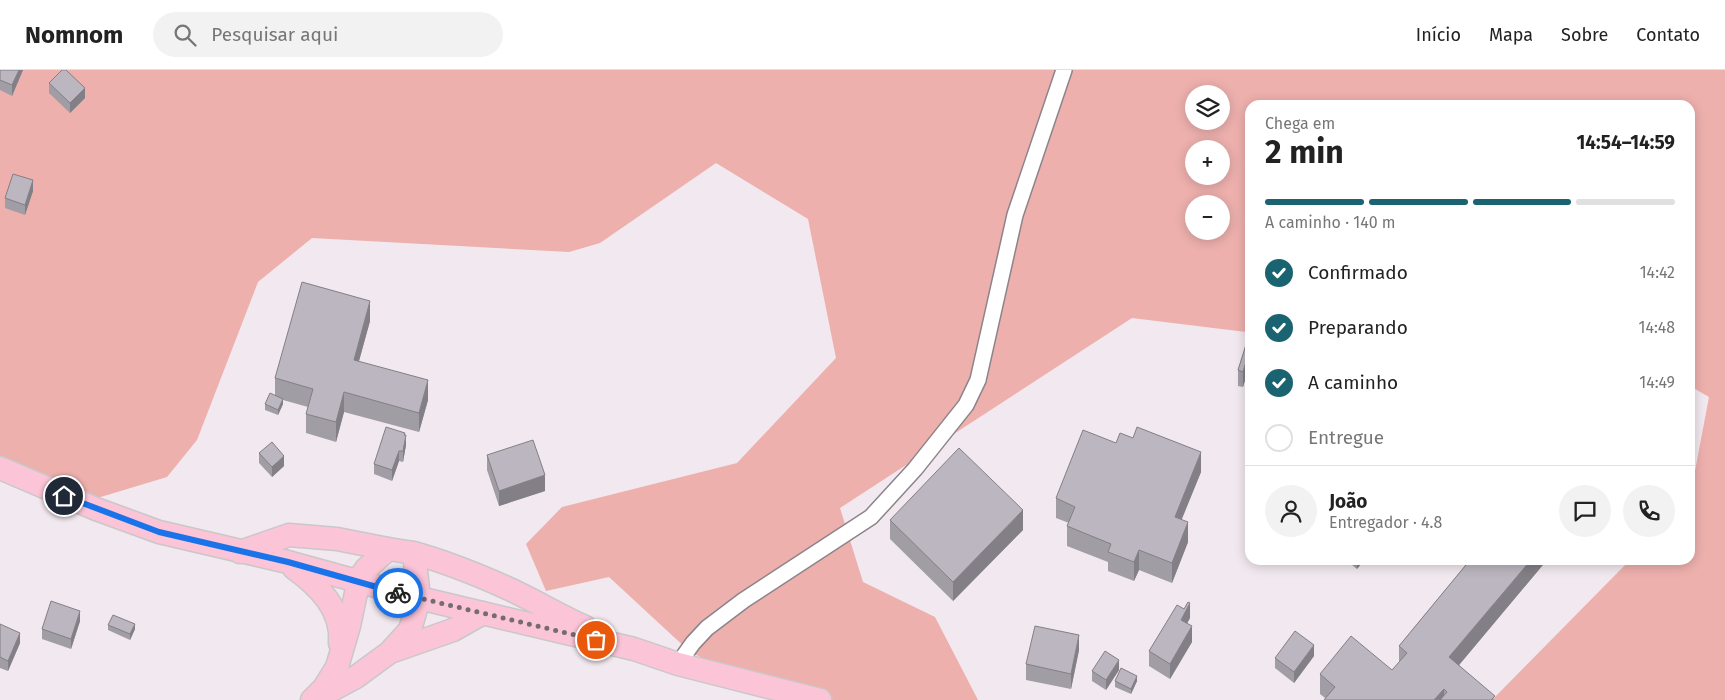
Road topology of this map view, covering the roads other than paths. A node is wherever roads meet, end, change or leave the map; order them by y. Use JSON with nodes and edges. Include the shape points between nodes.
{"nodes":[{"id":1,"x":1064,"y":70,"type":"edge"},
{"id":2,"x":0,"y":468,"type":"edge"},
{"id":3,"x":388,"y":549,"type":"junction"},
{"id":4,"x":240,"y":552,"type":"junction"},
{"id":5,"x":414,"y":553,"type":"junction"},
{"id":6,"x":288,"y":562,"type":"junction"},
{"id":7,"x":359,"y":582,"type":"junction"},
{"id":8,"x":419,"y":598,"type":"junction"},
{"id":9,"x":483,"y":613,"type":"junction"},
{"id":10,"x":634,"y":649,"type":"junction"},
{"id":11,"x":390,"y":652,"type":"junction"},
{"id":12,"x":678,"y":664,"type":"junction"},
{"id":13,"x":338,"y":667,"type":"junction"},
{"id":14,"x":313,"y":700,"type":"edge"},
{"id":15,"x":820,"y":700,"type":"edge"}],
"edges":[{"from":1,"to":12,"type":"street","via":[[1016,215],[978,380],[966,405],[915,469],[871,517],[707,628]]},
{"from":2,"to":4,"type":"main road","via":[[159,532]]},
{"from":3,"to":4,"type":"main road","via":[[337,539],[289,535]]},
{"from":3,"to":5,"type":"main road"},
{"from":3,"to":7,"type":"main road","via":[[366,569]]},
{"from":4,"to":6,"type":"main road"},
{"from":5,"to":8,"type":"main road"},
{"from":5,"to":10,"type":"main road","via":[[506,588]]},
{"from":6,"to":7,"type":"main road"},
{"from":6,"to":13,"type":"main road","via":[[315,583],[336,615],[340,628]]},
{"from":7,"to":8,"type":"main road"},
{"from":7,"to":13,"type":"main road"},
{"from":8,"to":9,"type":"main road"},
{"from":8,"to":11,"type":"main road","via":[[410,630]]},
{"from":9,"to":10,"type":"main road"},
{"from":9,"to":11,"type":"main road","via":[[453,630]]},
{"from":10,"to":12,"type":"main road"},
{"from":11,"to":14,"type":"main road","via":[[356,677]]},
{"from":12,"to":15,"type":"main road"},
{"from":13,"to":14,"type":"main road"}]}
